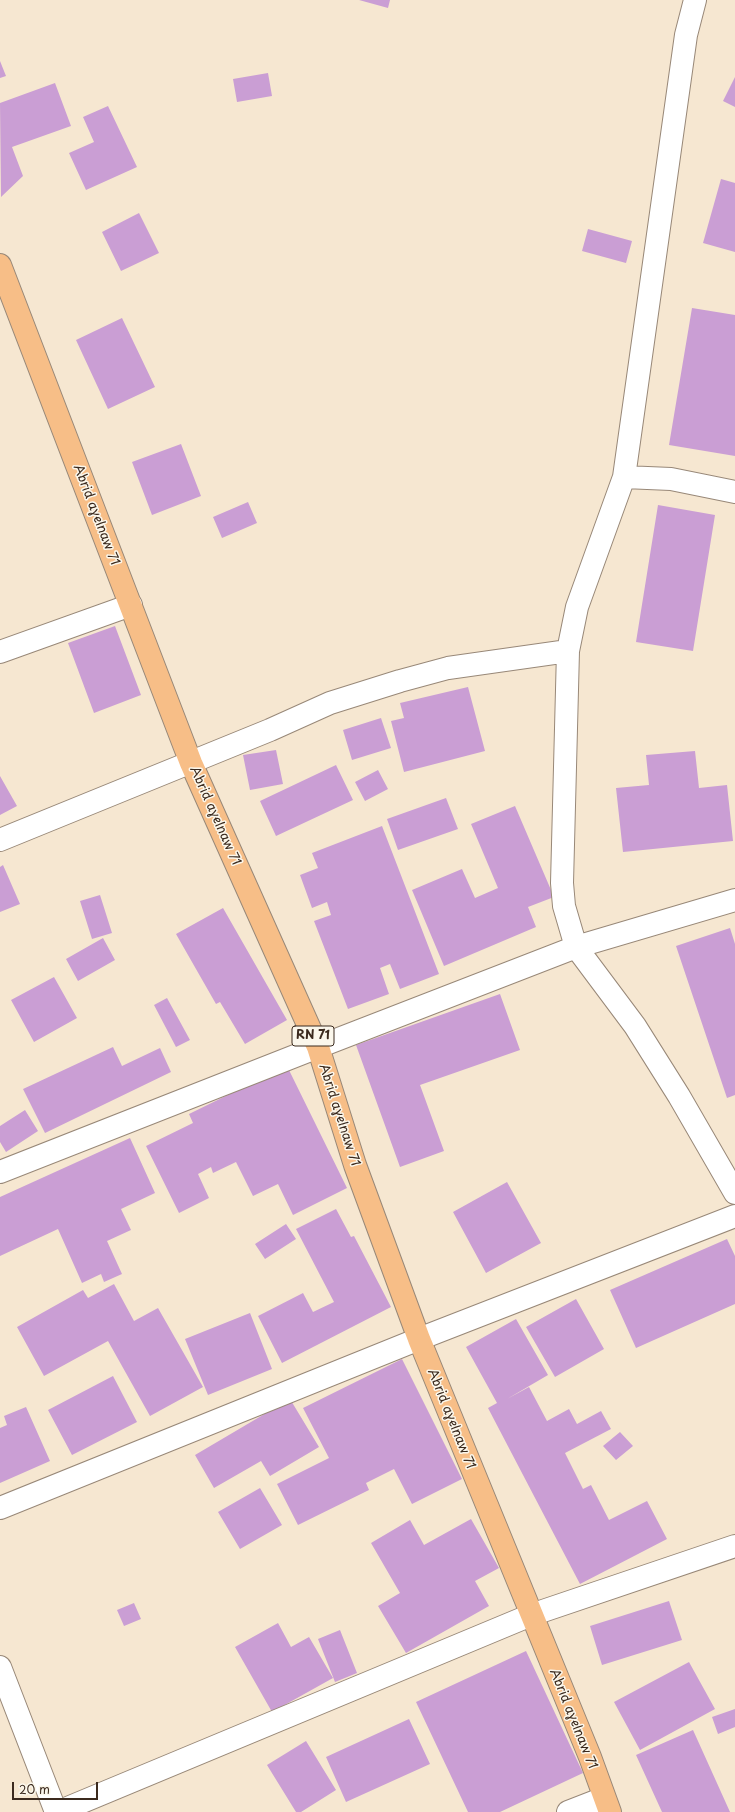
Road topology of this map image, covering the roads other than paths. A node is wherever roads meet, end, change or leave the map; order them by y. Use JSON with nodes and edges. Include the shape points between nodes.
{"nodes":[{"id":1,"x":695,"y":0,"type":"edge"},
{"id":2,"x":0,"y":265,"type":"edge"},
{"id":3,"x":624,"y":477,"type":"junction"},
{"id":4,"x":735,"y":492,"type":"edge"},
{"id":5,"x":130,"y":605,"type":"junction"},
{"id":6,"x":568,"y":651,"type":"junction"},
{"id":7,"x":0,"y":652,"type":"edge"},
{"id":8,"x":191,"y":763,"type":"junction"},
{"id":9,"x":0,"y":840,"type":"edge"},
{"id":10,"x":735,"y":900,"type":"edge"},
{"id":11,"x":576,"y":947,"type":"junction"},
{"id":12,"x":318,"y":1047,"type":"junction"},
{"id":13,"x":0,"y":1172,"type":"edge"},
{"id":14,"x":735,"y":1193,"type":"edge"},
{"id":15,"x":735,"y":1216,"type":"edge"},
{"id":16,"x":419,"y":1339,"type":"junction"},
{"id":17,"x":0,"y":1508,"type":"edge"},
{"id":18,"x":735,"y":1546,"type":"edge"},
{"id":19,"x":531,"y":1615,"type":"junction"},
{"id":20,"x":0,"y":1668,"type":"edge"},
{"id":21,"x":607,"y":1805,"type":"edge"},
{"id":22,"x":57,"y":1812,"type":"edge"},
{"id":23,"x":568,"y":1812,"type":"edge"}],
"edges":[{"from":1,"to":3,"type":"street","via":[[686,35]]},
{"from":2,"to":5,"type":"main road","name":"Abrid aɣelnaw 71","number":"RN 71"},
{"from":3,"to":4,"type":"street","via":[[670,478]]},
{"from":3,"to":6,"type":"street","via":[[577,607]]},
{"from":5,"to":7,"type":"street"},
{"from":5,"to":8,"type":"main road","name":"Abrid aɣelnaw 71","number":"RN 71"},
{"from":6,"to":8,"type":"street","via":[[448,668],[400,681],[330,703]]},
{"from":6,"to":11,"type":"street","via":[[562,883],[564,906]]},
{"from":8,"to":9,"type":"street"},
{"from":8,"to":12,"type":"main road","name":"Abrid aɣelnaw 71","number":"RN 71"},
{"from":10,"to":11,"type":"street"},
{"from":11,"to":12,"type":"street"},
{"from":11,"to":14,"type":"street","via":[[635,1026]]},
{"from":12,"to":13,"type":"street"},
{"from":12,"to":16,"type":"main road","name":"Abrid aɣelnaw 71","number":"RN 71","via":[[355,1165]]},
{"from":15,"to":16,"type":"street"},
{"from":16,"to":17,"type":"street"},
{"from":16,"to":19,"type":"main road","name":"Abrid aɣelnaw 71","number":"RN 71"},
{"from":18,"to":19,"type":"street"},
{"from":19,"to":21,"type":"main road","name":"Abrid aɣelnaw 71","number":"RN 71","via":[[590,1757]]},
{"from":19,"to":22,"type":"street"},
{"from":20,"to":22,"type":"street"},
{"from":21,"to":23,"type":"street"}]}
